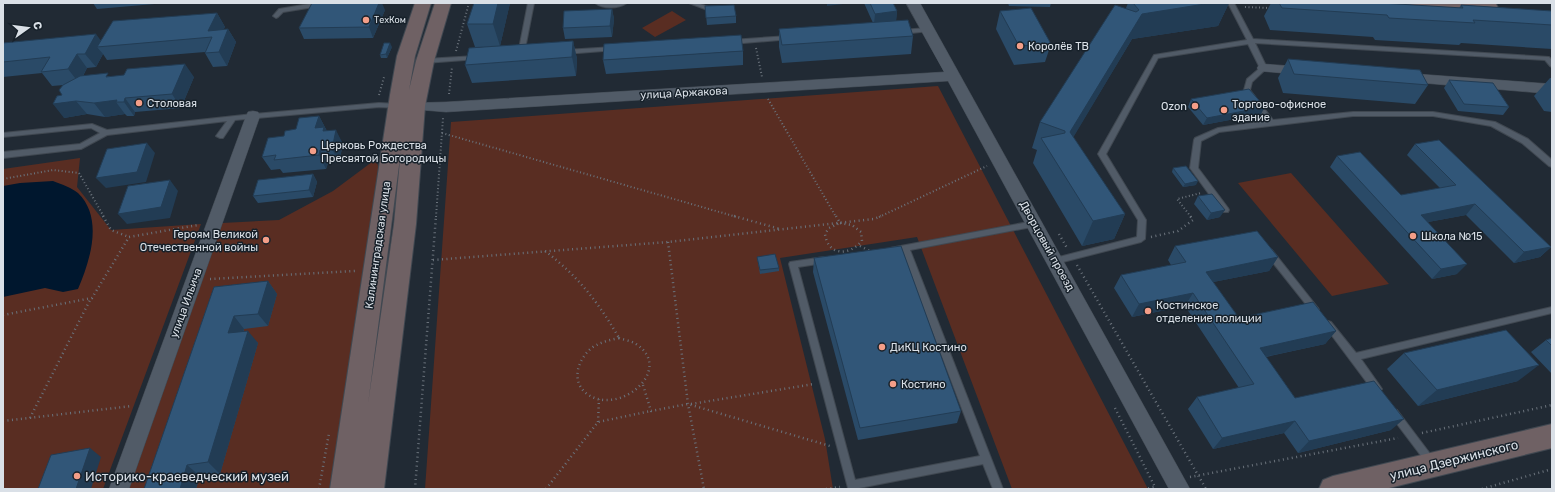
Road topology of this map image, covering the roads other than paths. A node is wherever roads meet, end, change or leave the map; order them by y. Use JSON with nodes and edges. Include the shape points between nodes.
{"nodes":[{"id":1,"x":328,"y":3,"type":"edge"},
{"id":2,"x":423,"y":3,"type":"edge"},
{"id":3,"x":443,"y":3,"type":"edge"},
{"id":4,"x":531,"y":3,"type":"edge"},
{"id":5,"x":598,"y":3,"type":"edge"},
{"id":6,"x":624,"y":3,"type":"edge"},
{"id":7,"x":692,"y":3,"type":"edge"},
{"id":8,"x":913,"y":3,"type":"edge"},
{"id":9,"x":1231,"y":3,"type":"edge"},
{"id":10,"x":1409,"y":3,"type":"edge"},
{"id":11,"x":321,"y":4,"type":"edge"},
{"id":12,"x":1504,"y":9,"type":"edge"},
{"id":13,"x":310,"y":10,"type":"edge"},
{"id":14,"x":724,"y":10,"type":"edge"},
{"id":15,"x":276,"y":16,"type":"dead end"},
{"id":16,"x":928,"y":30,"type":"junction"},
{"id":17,"x":893,"y":32,"type":"edge"},
{"id":18,"x":793,"y":38,"type":"edge"},
{"id":19,"x":1252,"y":41,"type":"junction"},
{"id":20,"x":724,"y":42,"type":"edge"},
{"id":21,"x":622,"y":49,"type":"edge"},
{"id":22,"x":560,"y":52,"type":"edge"},
{"id":23,"x":528,"y":54,"type":"edge"},
{"id":24,"x":513,"y":55,"type":"edge"},
{"id":25,"x":521,"y":55,"type":"junction"},
{"id":26,"x":483,"y":58,"type":"edge"},
{"id":27,"x":425,"y":60,"type":"junction"},
{"id":28,"x":1552,"y":65,"type":"edge"},
{"id":29,"x":1264,"y":68,"type":"junction"},
{"id":30,"x":1318,"y":72,"type":"edge"},
{"id":31,"x":953,"y":76,"type":"junction"},
{"id":32,"x":1388,"y":77,"type":"edge"},
{"id":33,"x":1552,"y":89,"type":"edge"},
{"id":34,"x":406,"y":106,"type":"junction"},
{"id":35,"x":253,"y":116,"type":"junction"},
{"id":36,"x":232,"y":118,"type":"junction"},
{"id":37,"x":1271,"y":123,"type":"junction"},
{"id":38,"x":106,"y":133,"type":"junction"},
{"id":39,"x":3,"y":135,"type":"edge"},
{"id":40,"x":220,"y":136,"type":"dead end"},
{"id":41,"x":3,"y":155,"type":"edge"},
{"id":42,"x":1552,"y":164,"type":"edge"},
{"id":43,"x":1225,"y":210,"type":"edge"},
{"id":44,"x":1034,"y":224,"type":"junction"},
{"id":45,"x":1261,"y":242,"type":"edge"},
{"id":46,"x":905,"y":248,"type":"junction"},
{"id":47,"x":873,"y":253,"type":"edge"},
{"id":48,"x":837,"y":258,"type":"edge"},
{"id":49,"x":1055,"y":261,"type":"junction"},
{"id":50,"x":1552,"y":310,"type":"edge"},
{"id":51,"x":1354,"y":358,"type":"junction"},
{"id":52,"x":1552,"y":436,"type":"edge"},
{"id":53,"x":986,"y":459,"type":"junction"},
{"id":54,"x":1433,"y":465,"type":"junction"},
{"id":55,"x":1178,"y":485,"type":"edge"},
{"id":56,"x":119,"y":489,"type":"edge"},
{"id":57,"x":344,"y":489,"type":"edge"},
{"id":58,"x":370,"y":489,"type":"edge"},
{"id":59,"x":998,"y":489,"type":"edge"},
{"id":60,"x":1333,"y":489,"type":"edge"}],
"edges":[{"from":1,"to":11,"type":"lane"},
{"from":2,"to":34,"type":"main road","name":"Калининградская улица","via":[[406,56]]},
{"from":3,"to":27,"type":"main road","name":"Калининградская улица"},
{"from":4,"to":25,"type":"lane"},
{"from":5,"to":6,"type":"lane","via":[[607,6]]},
{"from":7,"to":14,"type":"lane","via":[[718,12]]},
{"from":8,"to":16,"type":"street","name":"Дворцовый проезд"},
{"from":9,"to":19,"type":"lane"},
{"from":10,"to":12,"type":"main road"},
{"from":11,"to":13,"type":"lane"},
{"from":11,"to":15,"type":"lane","via":[[281,10]]},
{"from":16,"to":17,"type":"lane"},
{"from":16,"to":31,"type":"street","name":"Дворцовый проезд"},
{"from":18,"to":20,"type":"lane"},
{"from":19,"to":28,"type":"lane","via":[[1547,58]]},
{"from":19,"to":29,"type":"lane"},
{"from":19,"to":49,"type":"lane","via":[[1156,56],[1102,154],[1142,220],[1141,239]]},
{"from":21,"to":22,"type":"lane"},
{"from":23,"to":25,"type":"lane"},
{"from":24,"to":25,"type":"lane"},
{"from":26,"to":27,"type":"lane"},
{"from":27,"to":34,"type":"main road","name":"Калининградская улица"},
{"from":29,"to":30,"type":"street"},
{"from":29,"to":37,"type":"lane","via":[[1249,81],[1247,90]]},
{"from":31,"to":34,"type":"street","name":"улица Аржакова","via":[[446,107]]},
{"from":31,"to":44,"type":"street","name":"Дворцовый проезд"},
{"from":32,"to":33,"type":"street"},
{"from":34,"to":35,"type":"lane","via":[[379,105]]},
{"from":34,"to":57,"type":"main road","name":"Калининградская улица"},
{"from":34,"to":58,"type":"main road","name":"Калининградская улица","via":[[405,224]]},
{"from":35,"to":36,"type":"lane"},
{"from":35,"to":56,"type":"street","name":"улица Ильича"},
{"from":36,"to":38,"type":"lane"},
{"from":36,"to":40,"type":"lane"},
{"from":37,"to":42,"type":"lane","via":[[1353,114],[1433,114],[1493,124],[1525,141]]},
{"from":37,"to":43,"type":"lane","via":[[1218,130],[1198,140],[1194,168]]},
{"from":38,"to":39,"type":"lane","via":[[92,126]]},
{"from":38,"to":41,"type":"lane","via":[[81,146]]},
{"from":44,"to":46,"type":"lane"},
{"from":44,"to":49,"type":"street","name":"Дворцовый проезд"},
{"from":45,"to":51,"type":"lane"},
{"from":46,"to":47,"type":"lane"},
{"from":46,"to":53,"type":"lane"},
{"from":48,"to":53,"type":"lane","via":[[793,264],[850,485]]},
{"from":49,"to":55,"type":"street","name":"Дворцовый проезд"},
{"from":50,"to":51,"type":"lane"},
{"from":51,"to":54,"type":"lane"},
{"from":52,"to":54,"type":"main road","name":"улица Дзержинского"},
{"from":53,"to":59,"type":"lane"},
{"from":54,"to":60,"type":"main road","name":"улица Дзержинского"}]}
